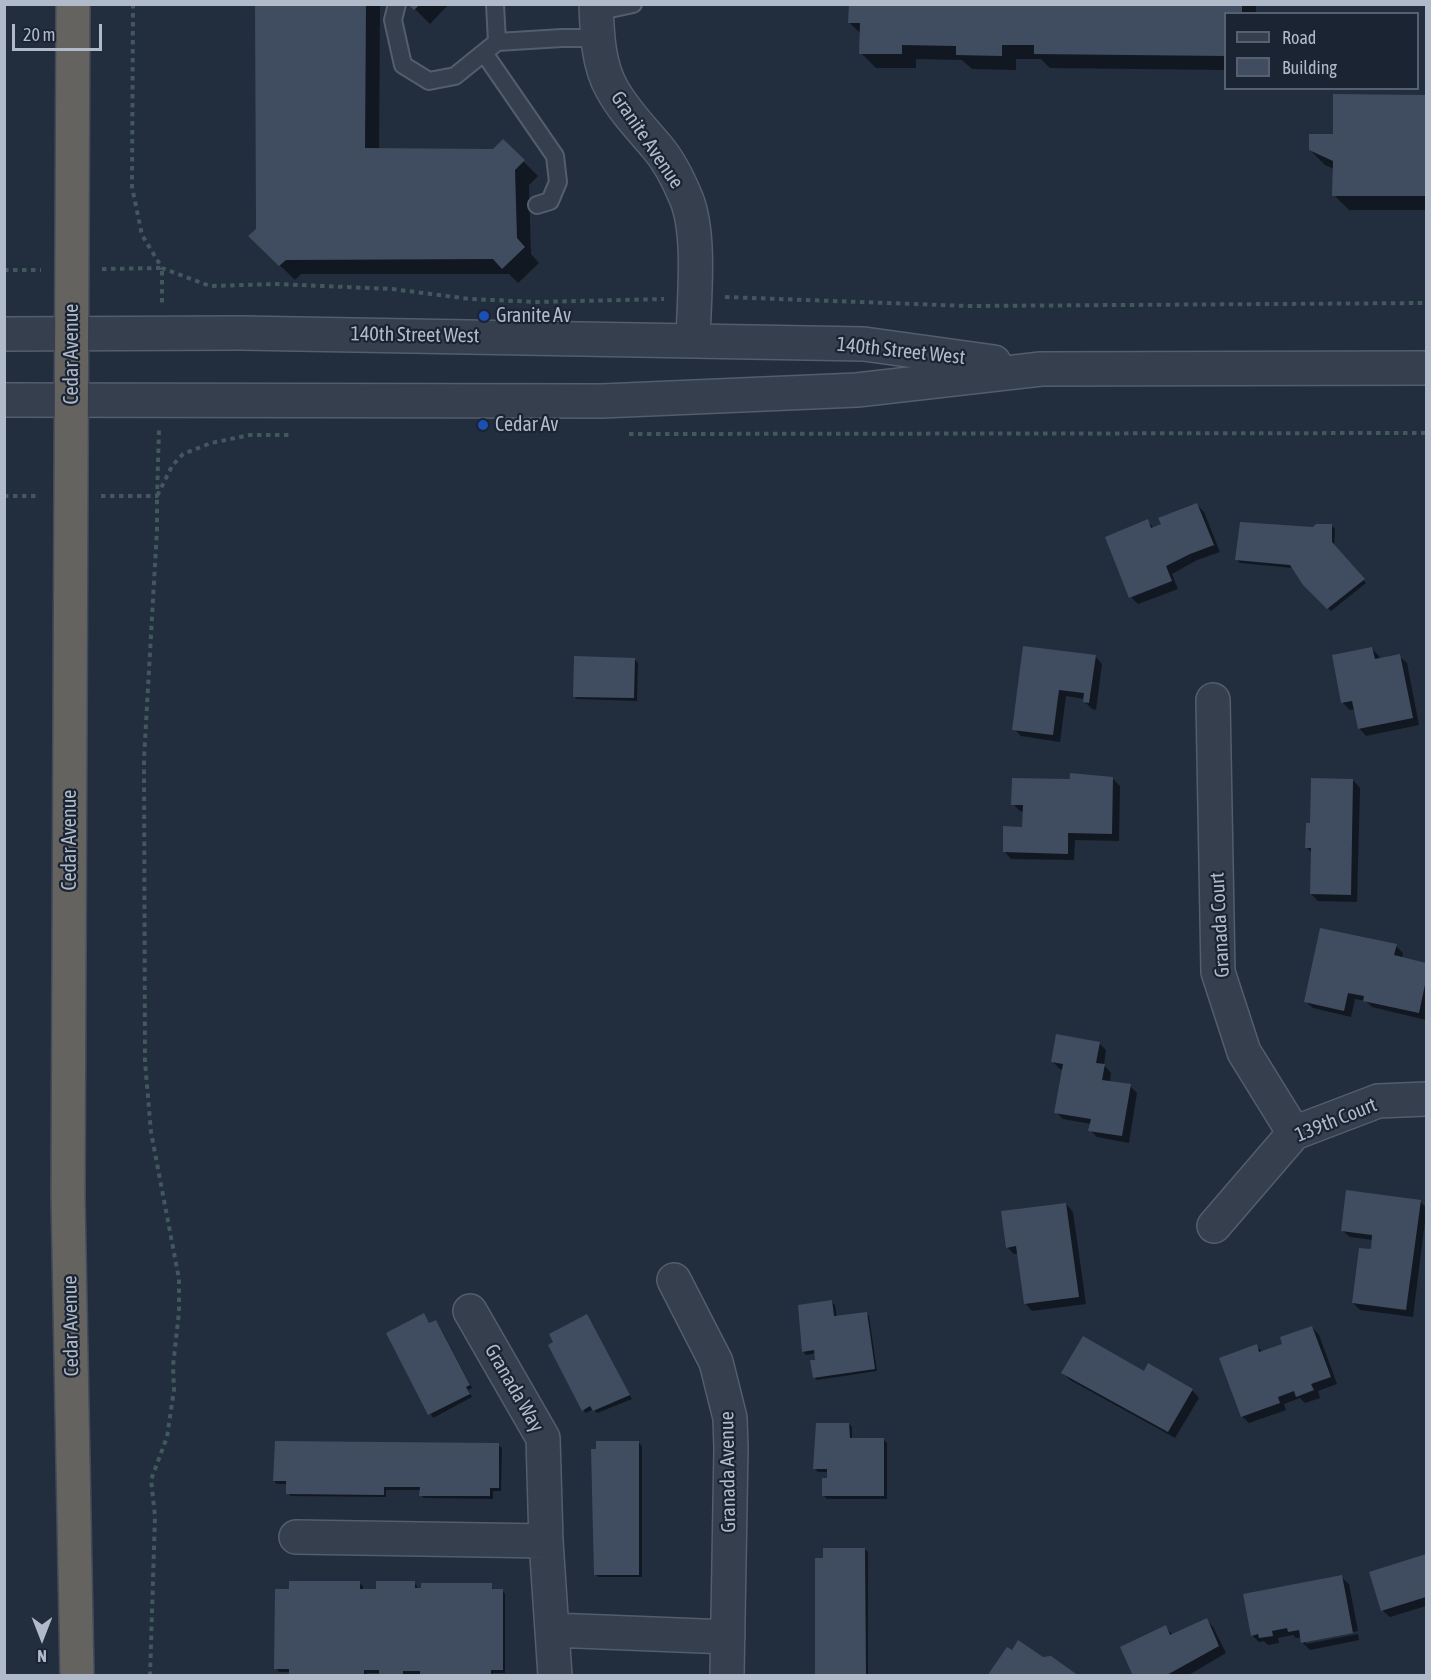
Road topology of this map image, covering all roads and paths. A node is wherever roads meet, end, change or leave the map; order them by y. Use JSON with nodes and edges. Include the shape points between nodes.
{"nodes":[{"id":1,"x":73,"y":4,"type":"edge"},
{"id":2,"x":133,"y":4,"type":"edge"},
{"id":3,"x":397,"y":4,"type":"edge"},
{"id":4,"x":495,"y":4,"type":"edge"},
{"id":5,"x":633,"y":4,"type":"edge"},
{"id":6,"x":596,"y":18,"type":"edge"},
{"id":7,"x":490,"y":48,"type":"junction"},
{"id":8,"x":537,"y":205,"type":"dead end"},
{"id":9,"x":694,"y":297,"type":"junction"},
{"id":10,"x":1426,"y":303,"type":"edge"},
{"id":11,"x":4,"y":334,"type":"edge"},
{"id":12,"x":72,"y":334,"type":"junction"},
{"id":13,"x":693,"y":339,"type":"junction"},
{"id":14,"x":1426,"y":368,"type":"edge"},
{"id":15,"x":1041,"y":369,"type":"junction"},
{"id":16,"x":4,"y":400,"type":"edge"},
{"id":17,"x":72,"y":400,"type":"junction"},
{"id":18,"x":1426,"y":433,"type":"edge"},
{"id":19,"x":626,"y":434,"type":"dead end"},
{"id":20,"x":298,"y":435,"type":"dead end"},
{"id":21,"x":1213,"y":700,"type":"dead end"},
{"id":22,"x":1426,"y":1099,"type":"edge"},
{"id":23,"x":1294,"y":1133,"type":"junction"},
{"id":24,"x":1214,"y":1226,"type":"dead end"},
{"id":25,"x":674,"y":1280,"type":"dead end"},
{"id":26,"x":470,"y":1311,"type":"dead end"},
{"id":27,"x":296,"y":1537,"type":"dead end"},
{"id":28,"x":546,"y":1541,"type":"junction"},
{"id":29,"x":553,"y":1630,"type":"junction"},
{"id":30,"x":728,"y":1637,"type":"junction"},
{"id":31,"x":77,"y":1676,"type":"edge"},
{"id":32,"x":150,"y":1676,"type":"edge"},
{"id":33,"x":555,"y":1676,"type":"edge"},
{"id":34,"x":727,"y":1676,"type":"edge"}],
"edges":[{"from":1,"to":12,"type":"highway","name":"Cedar Avenue"},
{"from":2,"to":9,"type":"path","via":[[132,187],[142,235],[162,268],[210,286],[371,288],[537,302]]},
{"from":3,"to":7,"type":"lane","via":[[393,20],[403,65],[429,81],[455,76]]},
{"from":4,"to":7,"type":"lane"},
{"from":5,"to":6,"type":"lane"},
{"from":6,"to":7,"type":"lane","via":[[562,38]]},
{"from":6,"to":9,"type":"street","name":"Granite Avenue","via":[[610,87],[657,146],[687,198],[695,237]]},
{"from":7,"to":8,"type":"lane","via":[[555,156],[558,182],[550,201]]},
{"from":9,"to":10,"type":"path","via":[[968,306]]},
{"from":9,"to":13,"type":"street","name":"Granite Avenue"},
{"from":11,"to":12,"type":"street","name":"140th Street West"},
{"from":12,"to":13,"type":"street","name":"140th Street West"},
{"from":12,"to":17,"type":"highway","name":"Cedar Avenue"},
{"from":13,"to":15,"type":"street","name":"140th Street West","via":[[864,344]]},
{"from":14,"to":15,"type":"street","name":"140th Street West"},
{"from":15,"to":17,"type":"street","name":"140th Street West","via":[[857,390],[602,401]]},
{"from":16,"to":17,"type":"street","name":"140th Street West"},
{"from":17,"to":31,"type":"highway","name":"Cedar Avenue","via":[[68,1197]]},
{"from":18,"to":19,"type":"path"},
{"from":20,"to":32,"type":"path","via":[[250,435],[183,454],[172,466],[158,496],[144,759],[145,1062],[151,1132],[179,1279],[179,1312],[167,1437],[151,1480],[155,1516]]},
{"from":21,"to":23,"type":"street","name":"Granada Court","via":[[1218,972],[1244,1052]]},
{"from":22,"to":23,"type":"street","name":"139th Court","via":[[1378,1101]]},
{"from":23,"to":24,"type":"street","name":"139th Court"},
{"from":25,"to":30,"type":"street","name":"Granada Avenue","via":[[716,1362],[730,1418]]},
{"from":26,"to":28,"type":"street","name":"Granada Way","via":[[543,1438]]},
{"from":27,"to":28,"type":"street"},
{"from":28,"to":29,"type":"street","name":"Granada Way"},
{"from":29,"to":30,"type":"street"},
{"from":29,"to":33,"type":"street","name":"Granada Way"},
{"from":30,"to":34,"type":"street","name":"Granada Avenue"}]}
